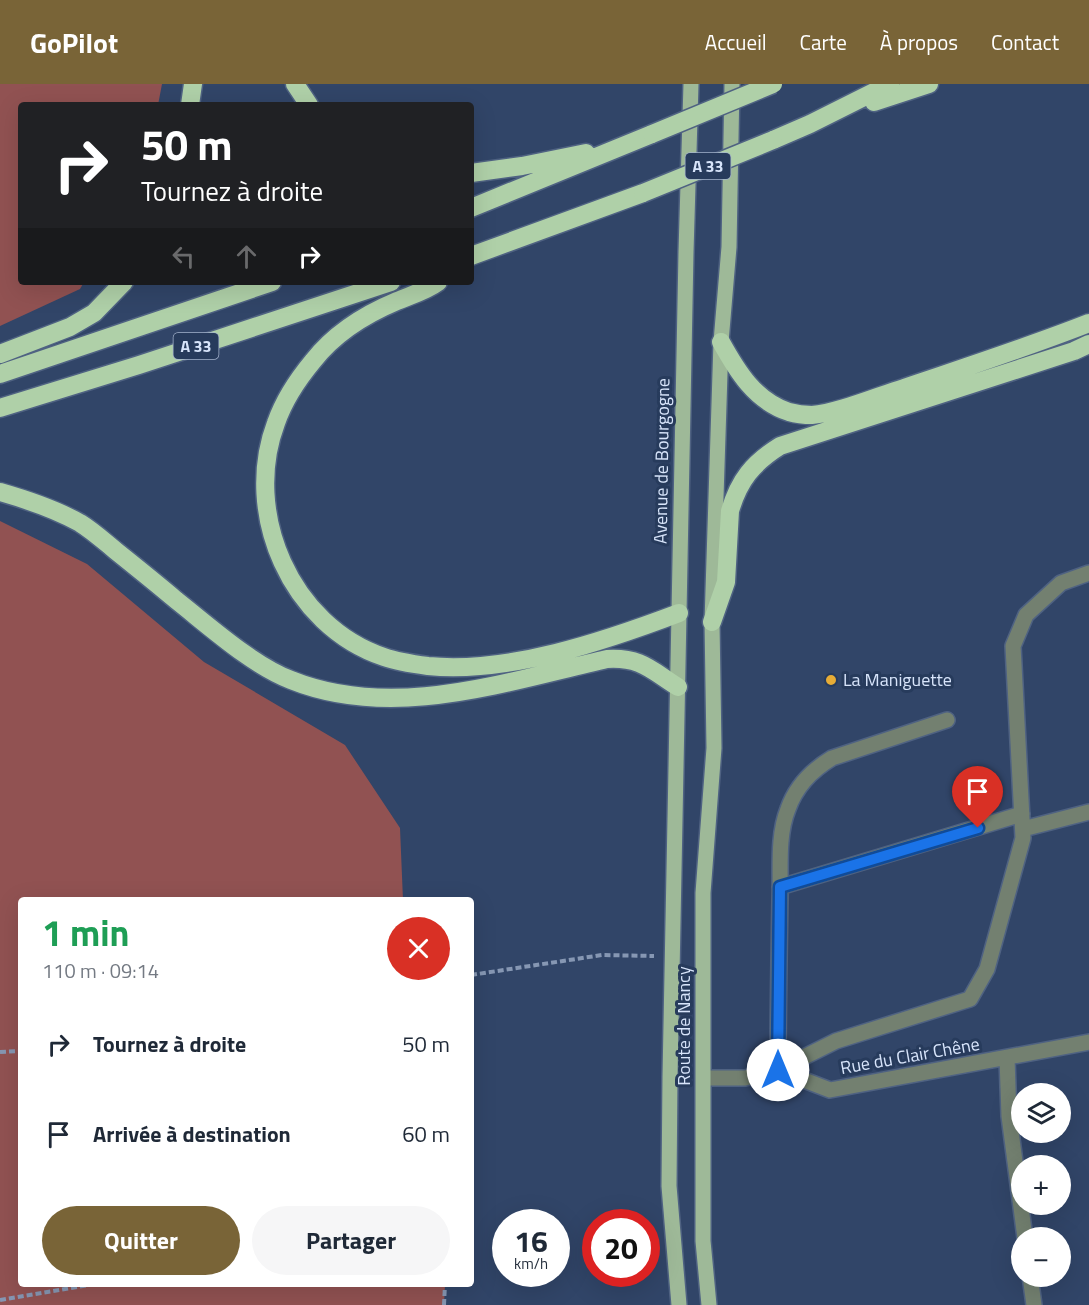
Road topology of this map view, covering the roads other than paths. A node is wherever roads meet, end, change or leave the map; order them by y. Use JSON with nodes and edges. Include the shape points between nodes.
{"nodes":[{"id":1,"x":194,"y":84,"type":"edge"},
{"id":2,"x":295,"y":84,"type":"edge"},
{"id":3,"x":691,"y":84,"type":"edge"},
{"id":4,"x":732,"y":84,"type":"edge"},
{"id":5,"x":773,"y":84,"type":"edge"},
{"id":6,"x":890,"y":84,"type":"edge"},
{"id":7,"x":928,"y":84,"type":"edge"},
{"id":8,"x":191,"y":102,"type":"edge"},
{"id":9,"x":307,"y":102,"type":"edge"},
{"id":10,"x":810,"y":124,"type":"junction"},
{"id":11,"x":626,"y":145,"type":"junction"},
{"id":12,"x":474,"y":173,"type":"edge"},
{"id":13,"x":474,"y":207,"type":"edge"},
{"id":14,"x":474,"y":255,"type":"edge"},
{"id":15,"x":121,"y":285,"type":"edge"},
{"id":16,"x":263,"y":285,"type":"edge"},
{"id":17,"x":382,"y":285,"type":"edge"},
{"id":18,"x":434,"y":285,"type":"edge"},
{"id":19,"x":1089,"y":323,"type":"edge"},
{"id":20,"x":721,"y":342,"type":"junction"},
{"id":21,"x":1089,"y":344,"type":"edge"},
{"id":22,"x":0,"y":354,"type":"edge"},
{"id":23,"x":0,"y":374,"type":"edge"},
{"id":24,"x":0,"y":408,"type":"edge"},
{"id":25,"x":0,"y":492,"type":"edge"},
{"id":26,"x":1089,"y":573,"type":"edge"},
{"id":27,"x":679,"y":613,"type":"junction"},
{"id":28,"x":712,"y":622,"type":"junction"},
{"id":29,"x":678,"y":687,"type":"junction"},
{"id":30,"x":947,"y":720,"type":"dead end"},
{"id":31,"x":1089,"y":812,"type":"edge"},
{"id":32,"x":1022,"y":822,"type":"junction"},
{"id":33,"x":675,"y":838,"type":"joint"},
{"id":34,"x":780,"y":887,"type":"junction"},
{"id":35,"x":1089,"y":1042,"type":"edge"},
{"id":36,"x":1007,"y":1058,"type":"junction"},
{"id":37,"x":778,"y":1070,"type":"junction"},
{"id":38,"x":704,"y":1078,"type":"junction"},
{"id":39,"x":1024,"y":1227,"type":"edge"},
{"id":40,"x":1032,"y":1287,"type":"edge"},
{"id":41,"x":680,"y":1305,"type":"edge"},
{"id":42,"x":709,"y":1305,"type":"edge"},
{"id":43,"x":1034,"y":1305,"type":"edge"}],
"edges":[{"from":1,"to":8,"type":"highway"},
{"from":2,"to":9,"type":"highway"},
{"from":3,"to":27,"type":"main road","name":"Avenue de Bourgogne"},
{"from":4,"to":20,"type":"main road","via":[[729,247]]},
{"from":5,"to":11,"type":"highway","bridge":true},
{"from":6,"to":10,"type":"highway","number":"A 33"},
{"from":7,"to":10,"type":"highway"},
{"from":10,"to":14,"type":"highway","number":"A 33","bridge":true,"via":[[643,193]]},
{"from":11,"to":12,"type":"highway"},
{"from":11,"to":13,"type":"highway"},
{"from":15,"to":22,"type":"highway","via":[[86,318]]},
{"from":16,"to":23,"type":"highway","number":"A 33"},
{"from":17,"to":24,"type":"highway","number":"A 33"},
{"from":18,"to":27,"type":"highway","via":[[355,323],[326,345],[288,397],[270,446],[266,486],[270,528],[293,584],[318,614],[349,640],[384,658],[429,666],[481,666],[557,652],[612,638]]},
{"from":19,"to":20,"type":"highway","via":[[1037,344],[813,415],[781,409],[759,395],[740,374]]},
{"from":20,"to":28,"type":"main road"},
{"from":21,"to":28,"type":"highway","via":[[780,446],[768,454],[747,474],[733,500],[726,582]]},
{"from":25,"to":29,"type":"highway","via":[[37,503],[81,524],[252,658],[290,680],[315,688],[371,699],[447,695],[625,658],[638,661]]},
{"from":26,"to":32,"type":"street","via":[[1061,583],[1026,615],[1013,646]]},
{"from":27,"to":29,"type":"main road","name":"Avenue de Bourgogne"},
{"from":28,"to":38,"type":"main road","name":"Route de Nancy","via":[[714,748],[703,893]]},
{"from":29,"to":33,"type":"main road","name":"Avenue de Bourgogne"},
{"from":30,"to":34,"type":"street","via":[[832,758],[807,777],[788,808],[783,826]]},
{"from":31,"to":32,"type":"street"},
{"from":32,"to":34,"type":"street"},
{"from":32,"to":37,"type":"street","via":[[1023,838],[987,969],[970,999],[836,1041]]},
{"from":33,"to":41,"type":"main road","name":"Route de Nancy","via":[[669,1186]]},
{"from":34,"to":37,"type":"street"},
{"from":35,"to":36,"type":"street","name":"Rue du Clair Chêne"},
{"from":36,"to":37,"type":"street","name":"Rue du Clair Chêne","via":[[830,1090]]},
{"from":36,"to":39,"type":"street","via":[[1009,1116]]},
{"from":37,"to":38,"type":"street","via":[[745,1078]]},
{"from":38,"to":42,"type":"main road","name":"Route de Nancy","via":[[703,1241]]},
{"from":40,"to":43,"type":"street"}]}
